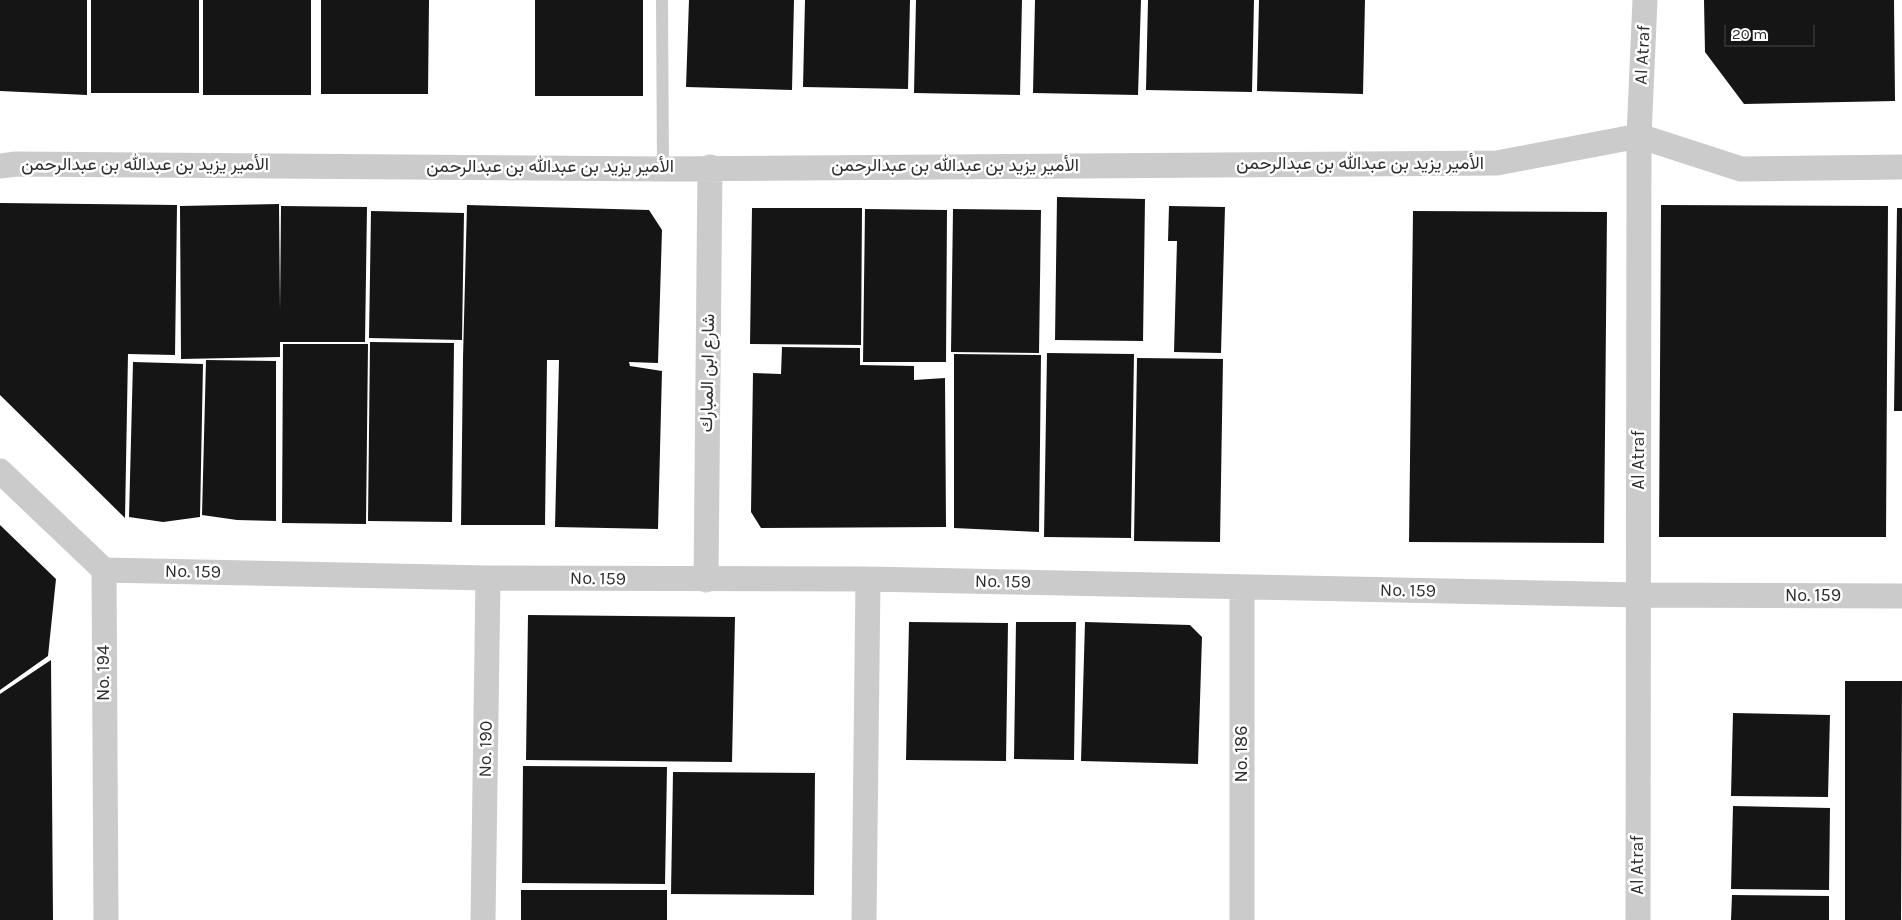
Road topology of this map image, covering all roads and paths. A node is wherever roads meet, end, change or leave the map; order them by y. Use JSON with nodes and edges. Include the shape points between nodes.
{"nodes":[{"id":1,"x":662,"y":0,"type":"edge"},
{"id":2,"x":1645,"y":0,"type":"edge"},
{"id":3,"x":1639,"y":136,"type":"junction"},
{"id":4,"x":0,"y":166,"type":"edge"},
{"id":5,"x":710,"y":167,"type":"junction"},
{"id":6,"x":1902,"y":168,"type":"edge"},
{"id":7,"x":663,"y":169,"type":"junction"},
{"id":8,"x":0,"y":471,"type":"edge"},
{"id":9,"x":104,"y":570,"type":"junction"},
{"id":10,"x":488,"y":578,"type":"junction"},
{"id":11,"x":868,"y":579,"type":"junction"},
{"id":12,"x":706,"y":580,"type":"junction"},
{"id":13,"x":1242,"y":588,"type":"junction"},
{"id":14,"x":1639,"y":595,"type":"junction"},
{"id":15,"x":1902,"y":596,"type":"edge"},
{"id":16,"x":106,"y":920,"type":"edge"},
{"id":17,"x":483,"y":920,"type":"edge"},
{"id":18,"x":864,"y":920,"type":"edge"},
{"id":19,"x":1242,"y":920,"type":"edge"},
{"id":20,"x":1638,"y":920,"type":"edge"}],
"edges":[{"from":1,"to":7,"type":"lane"},
{"from":2,"to":3,"type":"street","name":"Al Atraf"},
{"from":3,"to":5,"type":"street","name":"الأمير يزيد بن عبدالله بن عبدالرحمن","via":[[1497,163]]},
{"from":3,"to":6,"type":"street","name":"الأمير يزيد بن عبدالله بن عبدالرحمن","via":[[1741,169]]},
{"from":3,"to":14,"type":"street","name":"Al Atraf"},
{"from":4,"to":7,"type":"street","name":"الأمير يزيد بن عبدالله بن عبدالرحمن"},
{"from":5,"to":7,"type":"street","name":"الأمير يزيد بن عبدالله بن عبدالرحمن"},
{"from":5,"to":12,"type":"street","name":"شارع ابن المبارك"},
{"from":8,"to":9,"type":"street"},
{"from":9,"to":10,"type":"street","name":"No. 159"},
{"from":9,"to":16,"type":"street","name":"No. 194"},
{"from":10,"to":12,"type":"street","name":"No. 159"},
{"from":10,"to":17,"type":"street","name":"No. 190"},
{"from":11,"to":12,"type":"street","name":"No. 159"},
{"from":11,"to":13,"type":"street","name":"No. 159"},
{"from":11,"to":18,"type":"street"},
{"from":13,"to":14,"type":"street","name":"No. 159"},
{"from":13,"to":19,"type":"street","name":"No. 186"},
{"from":14,"to":15,"type":"street","name":"No. 159"},
{"from":14,"to":20,"type":"street","name":"Al Atraf"}]}
